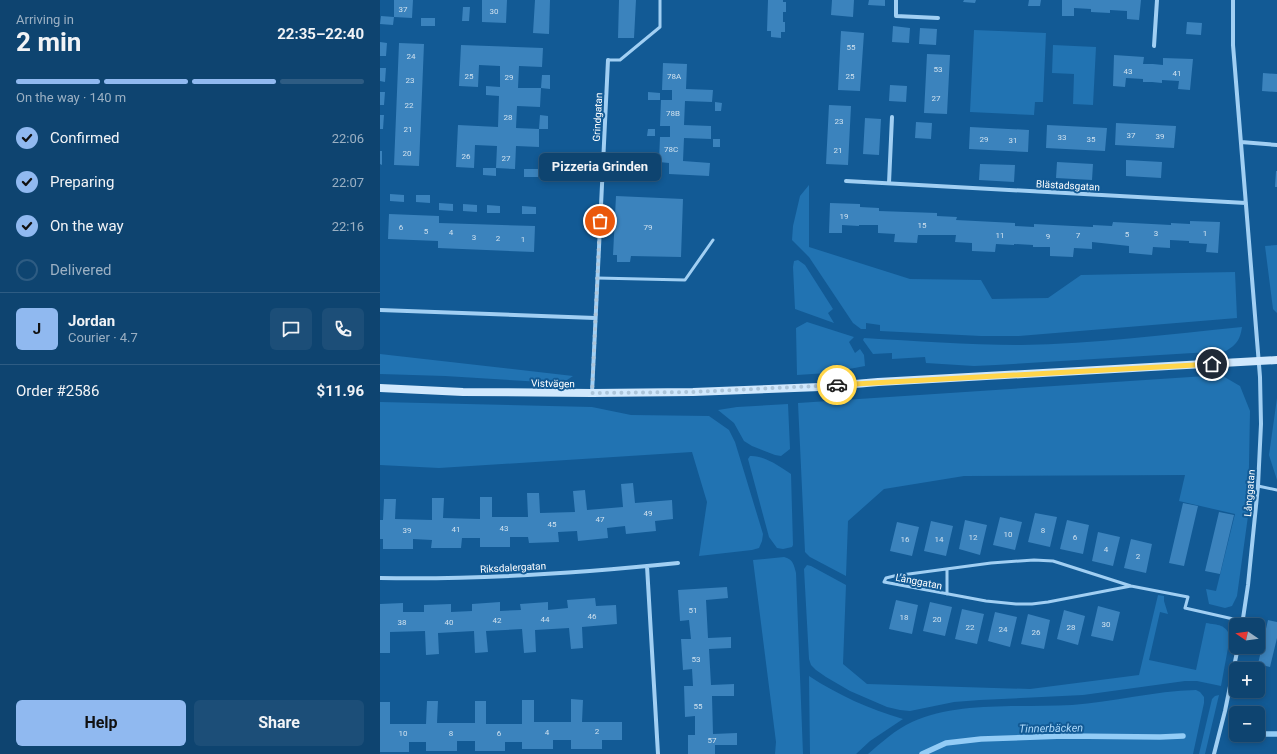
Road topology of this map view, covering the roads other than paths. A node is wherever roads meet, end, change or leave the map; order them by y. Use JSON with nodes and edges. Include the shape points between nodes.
{"nodes":[{"id":1,"x":660,"y":0,"type":"edge"},
{"id":2,"x":896,"y":0,"type":"edge"},
{"id":3,"x":1157,"y":0,"type":"edge"},
{"id":4,"x":1233,"y":0,"type":"edge"},
{"id":5,"x":938,"y":18,"type":"dead end"},
{"id":6,"x":1154,"y":46,"type":"dead end"},
{"id":7,"x":608,"y":60,"type":"joint"},
{"id":8,"x":892,"y":117,"type":"dead end"},
{"id":9,"x":1241,"y":142,"type":"junction"},
{"id":10,"x":1277,"y":145,"type":"edge"},
{"id":11,"x":846,"y":181,"type":"dead end"},
{"id":12,"x":889,"y":183,"type":"junction"},
{"id":13,"x":1246,"y":203,"type":"junction"},
{"id":14,"x":713,"y":240,"type":"dead end"},
{"id":15,"x":597,"y":278,"type":"junction"},
{"id":16,"x":380,"y":310,"type":"edge"},
{"id":17,"x":595,"y":318,"type":"junction"},
{"id":18,"x":1277,"y":360,"type":"edge"},
{"id":19,"x":1260,"y":361,"type":"junction"},
{"id":20,"x":380,"y":388,"type":"edge"},
{"id":21,"x":592,"y":393,"type":"junction"},
{"id":22,"x":1258,"y":486,"type":"junction"},
{"id":23,"x":1277,"y":490,"type":"edge"},
{"id":24,"x":678,"y":563,"type":"dead end"},
{"id":25,"x":647,"y":566,"type":"junction"},
{"id":26,"x":947,"y":569,"type":"junction"},
{"id":27,"x":380,"y":578,"type":"edge"},
{"id":28,"x":1131,"y":586,"type":"junction"},
{"id":29,"x":947,"y":594,"type":"junction"},
{"id":30,"x":1243,"y":618,"type":"edge"},
{"id":31,"x":1229,"y":620,"type":"edge"},
{"id":32,"x":1237,"y":654,"type":"edge"},
{"id":33,"x":658,"y":754,"type":"edge"},
{"id":34,"x":1214,"y":754,"type":"edge"}],
"edges":[{"from":1,"to":7,"type":"lane","via":[[660,28],[620,60]]},
{"from":2,"to":5,"type":"street","via":[[896,16]]},
{"from":3,"to":6,"type":"street"},
{"from":4,"to":9,"type":"street","via":[[1233,45]]},
{"from":7,"to":15,"type":"street","name":"Grindgatan"},
{"from":8,"to":12,"type":"street"},
{"from":9,"to":10,"type":"street"},
{"from":9,"to":13,"type":"street"},
{"from":11,"to":12,"type":"street","name":"Blästadsgatan"},
{"from":12,"to":13,"type":"street","name":"Blästadsgatan"},
{"from":13,"to":19,"type":"street"},
{"from":14,"to":15,"type":"lane","via":[[685,280]]},
{"from":15,"to":17,"type":"street","name":"Grindgatan"},
{"from":16,"to":17,"type":"street"},
{"from":17,"to":21,"type":"street","name":"Grindgatan"},
{"from":18,"to":19,"type":"main road","name":"Vistvägen"},
{"from":19,"to":21,"type":"main road","name":"Vistvägen","via":[[763,389]]},
{"from":19,"to":22,"type":"street","name":"Långgatan","via":[[1261,424]]},
{"from":20,"to":21,"type":"main road","name":"Vistvägen","via":[[463,392]]},
{"from":22,"to":23,"type":"lane"},
{"from":22,"to":30,"type":"street","name":"Långgatan"},
{"from":24,"to":25,"type":"street","name":"Riksdalergatan"},
{"from":25,"to":27,"type":"street","name":"Riksdalergatan","via":[[476,577]]},
{"from":25,"to":33,"type":"street"},
{"from":26,"to":28,"type":"lane","name":"Långgatan","via":[[1043,560]]},
{"from":26,"to":29,"type":"lane","name":"Långgatan"},
{"from":26,"to":29,"type":"lane","name":"Långgatan","via":[[890,576],[884,582]]},
{"from":28,"to":29,"type":"lane","name":"Långgatan","via":[[1032,604],[986,601]]},
{"from":28,"to":31,"type":"lane","name":"Långgatan","via":[[1188,597],[1185,608]]},
{"from":32,"to":34,"type":"street"}]}
